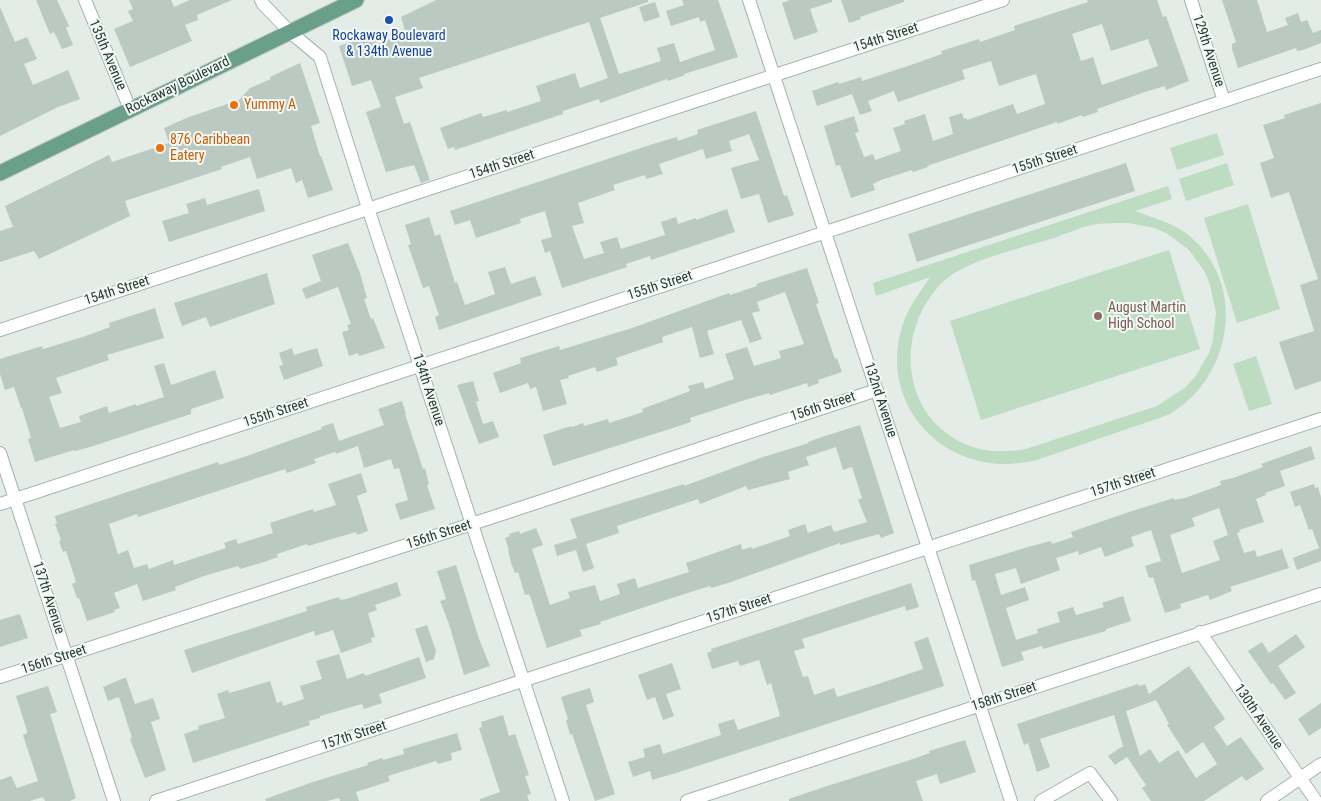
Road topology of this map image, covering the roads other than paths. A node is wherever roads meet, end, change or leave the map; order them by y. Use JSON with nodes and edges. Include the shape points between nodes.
{"nodes":[{"id":1,"x":85,"y":0,"type":"edge"},
{"id":2,"x":261,"y":0,"type":"edge"},
{"id":3,"x":356,"y":0,"type":"edge"},
{"id":4,"x":749,"y":0,"type":"edge"},
{"id":5,"x":1003,"y":0,"type":"edge"},
{"id":6,"x":1191,"y":0,"type":"edge"},
{"id":7,"x":290,"y":32,"type":"junction"},
{"id":8,"x":1321,"y":70,"type":"edge"},
{"id":9,"x":774,"y":75,"type":"junction"},
{"id":10,"x":1224,"y":102,"type":"junction"},
{"id":11,"x":130,"y":109,"type":"junction"},
{"id":12,"x":0,"y":173,"type":"edge"},
{"id":13,"x":368,"y":208,"type":"junction"},
{"id":14,"x":825,"y":232,"type":"junction"},
{"id":15,"x":0,"y":330,"type":"edge"},
{"id":16,"x":420,"y":365,"type":"junction"},
{"id":17,"x":876,"y":390,"type":"junction"},
{"id":18,"x":1321,"y":418,"type":"edge"},
{"id":19,"x":0,"y":453,"type":"edge"},
{"id":20,"x":15,"y":499,"type":"junction"},
{"id":21,"x":0,"y":504,"type":"edge"},
{"id":22,"x":472,"y":524,"type":"junction"},
{"id":23,"x":929,"y":546,"type":"junction"},
{"id":24,"x":1321,"y":594,"type":"edge"},
{"id":25,"x":1200,"y":632,"type":"junction"},
{"id":26,"x":67,"y":656,"type":"junction"},
{"id":27,"x":0,"y":677,"type":"edge"},
{"id":28,"x":523,"y":680,"type":"junction"},
{"id":29,"x":981,"y":705,"type":"junction"},
{"id":30,"x":1321,"y":764,"type":"edge"},
{"id":31,"x":1300,"y":778,"type":"junction"},
{"id":32,"x":114,"y":801,"type":"edge"},
{"id":33,"x":156,"y":801,"type":"edge"},
{"id":34,"x":563,"y":801,"type":"edge"},
{"id":35,"x":687,"y":801,"type":"edge"},
{"id":36,"x":1011,"y":801,"type":"edge"},
{"id":37,"x":1041,"y":801,"type":"edge"},
{"id":38,"x":1111,"y":801,"type":"edge"},
{"id":39,"x":1266,"y":801,"type":"edge"},
{"id":40,"x":1316,"y":801,"type":"edge"}],
"edges":[{"from":1,"to":11,"type":"street","name":"135th Avenue"},
{"from":2,"to":7,"type":"street","name":"134th Avenue"},
{"from":3,"to":7,"type":"main road","name":"Rockaway Boulevard"},
{"from":4,"to":9,"type":"street","name":"132nd Avenue"},
{"from":5,"to":9,"type":"street","name":"154th Street"},
{"from":6,"to":10,"type":"street","name":"129th Avenue"},
{"from":7,"to":11,"type":"main road","name":"Rockaway Boulevard"},
{"from":7,"to":13,"type":"street","name":"134th Avenue","via":[[320,57]]},
{"from":8,"to":10,"type":"street","name":"155th Street"},
{"from":9,"to":13,"type":"street","name":"154th Street"},
{"from":9,"to":14,"type":"street","name":"132nd Avenue"},
{"from":10,"to":14,"type":"street","name":"155th Street"},
{"from":11,"to":12,"type":"main road","name":"Rockaway Boulevard"},
{"from":13,"to":15,"type":"street","name":"154th Street"},
{"from":13,"to":16,"type":"street","name":"134th Avenue"},
{"from":14,"to":16,"type":"street","name":"155th Street"},
{"from":14,"to":17,"type":"street","name":"132nd Avenue"},
{"from":16,"to":20,"type":"street","name":"155th Street"},
{"from":16,"to":22,"type":"street","name":"134th Avenue"},
{"from":17,"to":22,"type":"street","name":"156th Street"},
{"from":17,"to":23,"type":"street","name":"132nd Avenue"},
{"from":18,"to":23,"type":"street","name":"157th Street"},
{"from":19,"to":20,"type":"street","name":"137th Avenue"},
{"from":20,"to":21,"type":"street","name":"155th Street"},
{"from":20,"to":26,"type":"street","name":"137th Avenue"},
{"from":22,"to":26,"type":"street","name":"156th Street"},
{"from":22,"to":28,"type":"street","name":"134th Avenue"},
{"from":23,"to":28,"type":"street","name":"157th Street"},
{"from":23,"to":29,"type":"street","name":"132nd Avenue"},
{"from":24,"to":25,"type":"street","name":"158th Street"},
{"from":25,"to":29,"type":"street","name":"158th Street"},
{"from":25,"to":31,"type":"street","name":"130th Avenue"},
{"from":26,"to":27,"type":"street","name":"156th Street"},
{"from":26,"to":32,"type":"street","name":"137th Avenue"},
{"from":28,"to":33,"type":"street","name":"157th Street"},
{"from":28,"to":34,"type":"street","name":"134th Avenue"},
{"from":29,"to":35,"type":"street","name":"158th Street"},
{"from":29,"to":36,"type":"street","name":"132nd Avenue"},
{"from":30,"to":31,"type":"street"},
{"from":31,"to":39,"type":"street"},
{"from":31,"to":40,"type":"street","name":"130th Avenue"},
{"from":37,"to":38,"type":"street","via":[[1090,773]]}]}
